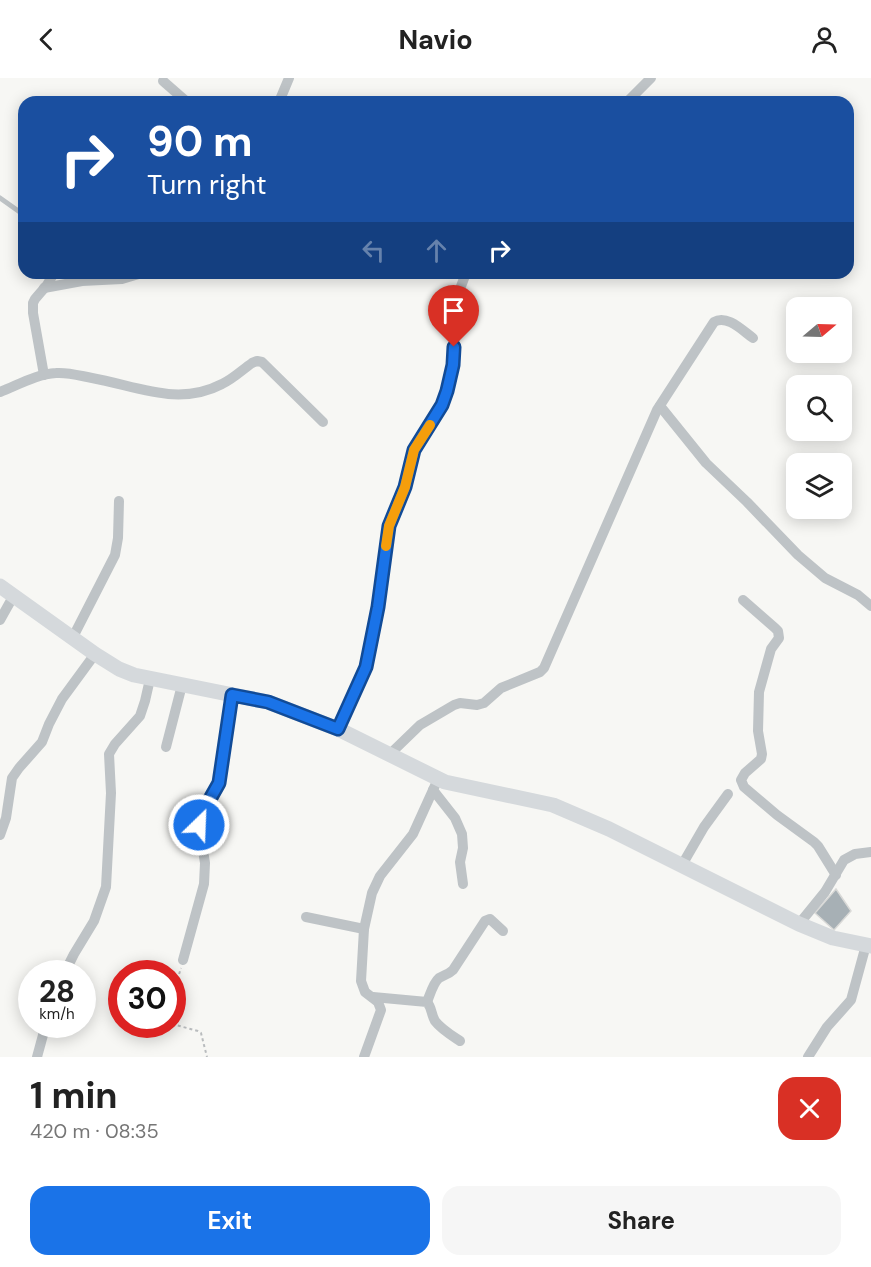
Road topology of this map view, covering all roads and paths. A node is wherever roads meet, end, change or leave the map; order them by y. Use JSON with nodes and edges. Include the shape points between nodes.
{"nodes":[{"id":1,"x":289,"y":78,"type":"edge"},
{"id":2,"x":651,"y":78,"type":"edge"},
{"id":3,"x":163,"y":81,"type":"dead end"},
{"id":4,"x":180,"y":96,"type":"edge"},
{"id":5,"x":282,"y":96,"type":"edge"},
{"id":6,"x":633,"y":96,"type":"edge"},
{"id":7,"x":0,"y":198,"type":"edge"},
{"id":8,"x":18,"y":211,"type":"edge"},
{"id":9,"x":50,"y":279,"type":"edge"},
{"id":10,"x":122,"y":279,"type":"edge"},
{"id":11,"x":464,"y":279,"type":"edge"},
{"id":12,"x":44,"y":288,"type":"junction"},
{"id":13,"x":753,"y":338,"type":"dead end"},
{"id":14,"x":44,"y":375,"type":"junction"},
{"id":15,"x":0,"y":392,"type":"edge"},
{"id":16,"x":660,"y":406,"type":"junction"},
{"id":17,"x":323,"y":422,"type":"dead end"},
{"id":18,"x":119,"y":501,"type":"dead end"},
{"id":19,"x":0,"y":586,"type":"edge"},
{"id":20,"x":14,"y":596,"type":"junction"},
{"id":21,"x":743,"y":600,"type":"dead end"},
{"id":22,"x":871,"y":606,"type":"edge"},
{"id":23,"x":0,"y":620,"type":"edge"},
{"id":24,"x":73,"y":637,"type":"junction"},
{"id":25,"x":95,"y":654,"type":"junction"},
{"id":26,"x":150,"y":679,"type":"junction"},
{"id":27,"x":182,"y":685,"type":"junction"},
{"id":28,"x":232,"y":695,"type":"junction"},
{"id":29,"x":338,"y":729,"type":"junction"},
{"id":30,"x":166,"y":747,"type":"dead end"},
{"id":31,"x":390,"y":754,"type":"junction"},
{"id":32,"x":436,"y":784,"type":"junction"},
{"id":33,"x":728,"y":794,"type":"dead end"},
{"id":34,"x":0,"y":835,"type":"edge"},
{"id":35,"x":871,"y":852,"type":"edge"},
{"id":36,"x":682,"y":865,"type":"junction"},
{"id":37,"x":836,"y":875,"type":"junction"},
{"id":38,"x":463,"y":884,"type":"dead end"},
{"id":39,"x":306,"y":917,"type":"dead end"},
{"id":40,"x":799,"y":924,"type":"junction"},
{"id":41,"x":364,"y":929,"type":"junction"},
{"id":42,"x":503,"y":931,"type":"dead end"},
{"id":43,"x":869,"y":946,"type":"edge"},
{"id":44,"x":71,"y":960,"type":"edge"},
{"id":45,"x":183,"y":960,"type":"edge"},
{"id":46,"x":372,"y":997,"type":"junction"},
{"id":47,"x":427,"y":1002,"type":"junction"},
{"id":48,"x":186,"y":1027,"type":"edge"},
{"id":49,"x":42,"y":1038,"type":"edge"},
{"id":50,"x":459,"y":1041,"type":"dead end"},
{"id":51,"x":37,"y":1057,"type":"edge"},
{"id":52,"x":207,"y":1057,"type":"edge"},
{"id":53,"x":364,"y":1057,"type":"edge"},
{"id":54,"x":808,"y":1057,"type":"edge"}],
"edges":[{"from":1,"to":5,"type":"street"},
{"from":2,"to":6,"type":"street"},
{"from":3,"to":4,"type":"street"},
{"from":7,"to":8,"type":"lane"},
{"from":9,"to":12,"type":"street"},
{"from":10,"to":12,"type":"street"},
{"from":11,"to":29,"type":"street","via":[[458,297],[447,391],[414,450],[405,487],[389,526],[366,667]]},
{"from":12,"to":14,"type":"street","via":[[34,299],[33,307]]},
{"from":13,"to":16,"type":"street","via":[[727,320],[714,322]]},
{"from":14,"to":15,"type":"street"},
{"from":14,"to":17,"type":"street","via":[[61,373],[171,396],[213,389],[257,361]]},
{"from":16,"to":22,"type":"street","via":[[706,463],[798,555],[825,579]]},
{"from":16,"to":31,"type":"street","via":[[544,668],[501,688],[484,703],[454,705],[420,725]]},
{"from":18,"to":24,"type":"street","via":[[115,555]]},
{"from":19,"to":20,"type":"street"},
{"from":20,"to":23,"type":"street"},
{"from":20,"to":24,"type":"street"},
{"from":21,"to":37,"type":"street","via":[[778,631],[779,638],[771,649],[759,692],[761,759],[745,773],[742,784],[814,842]]},
{"from":24,"to":25,"type":"street"},
{"from":25,"to":26,"type":"street","via":[[119,669]]},
{"from":25,"to":34,"type":"street","via":[[62,699],[39,747],[12,778]]},
{"from":26,"to":27,"type":"street"},
{"from":26,"to":44,"type":"street","via":[[140,716],[110,754],[105,893]]},
{"from":27,"to":28,"type":"street"},
{"from":27,"to":30,"type":"street"},
{"from":28,"to":29,"type":"street","via":[[268,702]]},
{"from":28,"to":45,"type":"street","via":[[219,783],[199,825],[204,884]]},
{"from":29,"to":31,"type":"street"},
{"from":31,"to":32,"type":"street"},
{"from":32,"to":36,"type":"street","via":[[445,782],[553,805]]},
{"from":32,"to":38,"type":"street","via":[[462,834]]},
{"from":32,"to":41,"type":"street","via":[[413,834],[375,884]]},
{"from":33,"to":36,"type":"street"},
{"from":35,"to":37,"type":"street","via":[[849,856]]},
{"from":36,"to":40,"type":"street"},
{"from":37,"to":40,"type":"street"},
{"from":39,"to":41,"type":"street"},
{"from":40,"to":43,"type":"street","via":[[833,938]]},
{"from":41,"to":46,"type":"street","via":[[361,981]]},
{"from":42,"to":47,"type":"street","via":[[490,919],[485,921],[453,970],[436,981]]},
{"from":43,"to":54,"type":"street","via":[[851,1000]]},
{"from":46,"to":47,"type":"street"},
{"from":46,"to":53,"type":"street","via":[[381,1010]]},
{"from":47,"to":50,"type":"street","via":[[438,1024]]},
{"from":48,"to":52,"type":"path","via":[[198,1030]]},
{"from":49,"to":51,"type":"street"}]}
